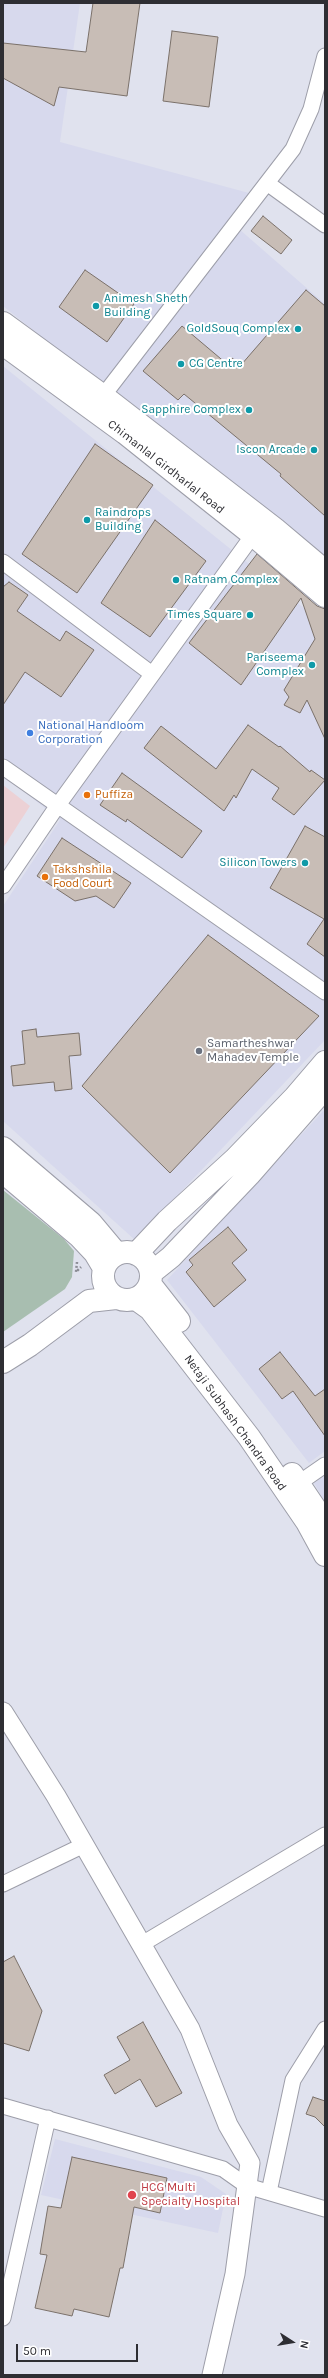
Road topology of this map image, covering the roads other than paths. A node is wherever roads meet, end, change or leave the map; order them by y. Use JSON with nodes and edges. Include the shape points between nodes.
{"nodes":[{"id":1,"x":325,"y":56,"type":"edge"},
{"id":2,"x":321,"y":88,"type":"edge"},
{"id":3,"x":267,"y":183,"type":"junction"},
{"id":4,"x":325,"y":225,"type":"edge"},
{"id":5,"x":3,"y":323,"type":"edge"},
{"id":6,"x":3,"y":344,"type":"edge"},
{"id":7,"x":103,"y":396,"type":"junction"},
{"id":8,"x":253,"y":535,"type":"junction"},
{"id":9,"x":3,"y":562,"type":"edge"},
{"id":10,"x":325,"y":572,"type":"edge"},
{"id":11,"x":325,"y":596,"type":"edge"},
{"id":12,"x":152,"y":674,"type":"junction"},
{"id":13,"x":3,"y":767,"type":"edge"},
{"id":14,"x":58,"y":805,"type":"junction"},
{"id":15,"x":3,"y":886,"type":"edge"},
{"id":16,"x":325,"y":992,"type":"edge"},
{"id":17,"x":325,"y":1062,"type":"edge"},
{"id":18,"x":325,"y":1088,"type":"edge"},
{"id":19,"x":3,"y":1148,"type":"edge"},
{"id":20,"x":3,"y":1172,"type":"edge"},
{"id":21,"x":127,"y":1276,"type":"junction"},
{"id":22,"x":3,"y":1344,"type":"edge"},
{"id":23,"x":3,"y":1362,"type":"edge"},
{"id":24,"x":325,"y":1465,"type":"edge"},
{"id":25,"x":299,"y":1483,"type":"junction"},
{"id":26,"x":325,"y":1523,"type":"edge"},
{"id":27,"x":325,"y":1555,"type":"edge"},
{"id":28,"x":3,"y":1712,"type":"edge"},
{"id":29,"x":325,"y":1836,"type":"edge"},
{"id":30,"x":84,"y":1845,"type":"junction"},
{"id":31,"x":3,"y":1884,"type":"edge"},
{"id":32,"x":142,"y":1944,"type":"junction"},
{"id":33,"x":325,"y":2030,"type":"edge"},
{"id":34,"x":3,"y":2106,"type":"edge"},
{"id":35,"x":48,"y":2118,"type":"junction"},
{"id":36,"x":247,"y":2186,"type":"junction"},
{"id":37,"x":269,"y":2192,"type":"junction"},
{"id":38,"x":325,"y":2209,"type":"edge"},
{"id":39,"x":3,"y":2318,"type":"edge"},
{"id":40,"x":212,"y":2375,"type":"edge"}],
"edges":[{"from":1,"to":2,"type":"street"},
{"from":2,"to":3,"type":"street","via":[[293,149]]},
{"from":3,"to":4,"type":"street"},
{"from":3,"to":7,"type":"street"},
{"from":5,"to":7,"type":"main road","name":"Chimanlal Girdharlal Road"},
{"from":6,"to":8,"type":"main road","name":"Chimanlal Girdharlal Road","via":[[125,434]]},
{"from":7,"to":10,"type":"main road","name":"Chimanlal Girdharlal Road","via":[[275,529]]},
{"from":8,"to":11,"type":"main road","name":"Chimanlal Girdharlal Road"},
{"from":8,"to":12,"type":"street"},
{"from":9,"to":12,"type":"street"},
{"from":12,"to":14,"type":"street"},
{"from":13,"to":14,"type":"street"},
{"from":14,"to":15,"type":"street"},
{"from":14,"to":16,"type":"street"},
{"from":17,"to":21,"type":"main road","via":[[235,1160],[167,1221]]},
{"from":18,"to":21,"type":"main road","via":[[249,1175],[171,1256]]},
{"from":19,"to":21,"type":"main road","name":"Netaji Subhash Chandra Road","via":[[91,1222]]},
{"from":20,"to":21,"type":"main road","name":"Netaji Subhash Chandra Road","via":[[79,1236],[95,1254]]},
{"from":21,"to":22,"type":"main road","via":[[80,1290]]},
{"from":21,"to":23,"type":"main road"},
{"from":21,"to":25,"type":"main road","name":"Netaji Subhash Chandra Road","via":[[217,1369]]},
{"from":21,"to":27,"type":"main road","name":"Netaji Subhash Chandra Road","via":[[240,1426],[307,1522]]},
{"from":24,"to":25,"type":"street"},
{"from":25,"to":26,"type":"main road","name":"Netaji Subhash Chandra Road"},
{"from":28,"to":30,"type":"street"},
{"from":29,"to":32,"type":"street"},
{"from":30,"to":31,"type":"street"},
{"from":30,"to":32,"type":"street"},
{"from":32,"to":36,"type":"street","via":[[190,2029],[228,2124],[250,2163]]},
{"from":33,"to":37,"type":"street","via":[[293,2080]]},
{"from":34,"to":35,"type":"street"},
{"from":35,"to":36,"type":"street","via":[[222,2169]]},
{"from":35,"to":39,"type":"street"},
{"from":36,"to":37,"type":"street"},
{"from":36,"to":40,"type":"street","via":[[235,2274]]},
{"from":37,"to":38,"type":"street"}]}
